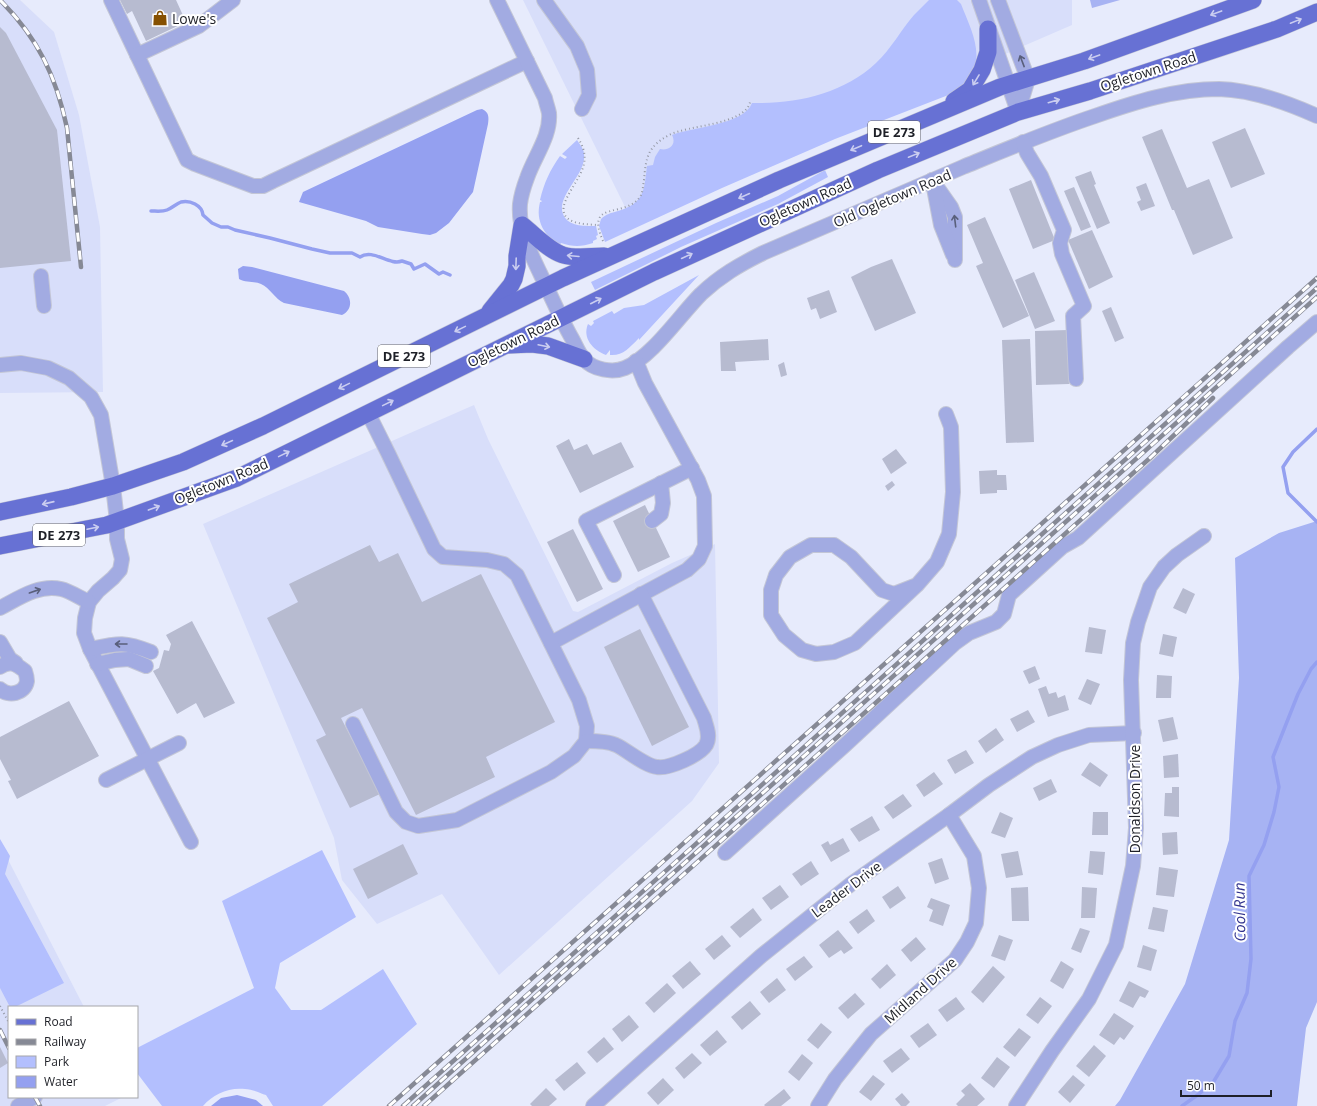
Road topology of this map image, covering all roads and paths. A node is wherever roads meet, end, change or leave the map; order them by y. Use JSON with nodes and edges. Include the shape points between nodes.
{"nodes":[{"id":1,"x":111,"y":0,"type":"edge"},
{"id":2,"x":233,"y":0,"type":"edge"},
{"id":3,"x":497,"y":0,"type":"edge"},
{"id":4,"x":544,"y":0,"type":"edge"},
{"id":5,"x":978,"y":0,"type":"edge"},
{"id":6,"x":998,"y":0,"type":"edge"},
{"id":7,"x":1252,"y":0,"type":"edge"},
{"id":8,"x":1316,"y":13,"type":"edge"},
{"id":9,"x":988,"y":29,"type":"junction"},
{"id":10,"x":137,"y":55,"type":"junction"},
{"id":11,"x":527,"y":61,"type":"junction"},
{"id":12,"x":1028,"y":78,"type":"junction"},
{"id":13,"x":1008,"y":85,"type":"junction"},
{"id":14,"x":750,"y":102,"type":"dead end"},
{"id":15,"x":582,"y":109,"type":"dead end"},
{"id":16,"x":1018,"y":112,"type":"junction"},
{"id":17,"x":937,"y":114,"type":"junction"},
{"id":18,"x":1317,"y":116,"type":"edge"},
{"id":19,"x":578,"y":138,"type":"dead end"},
{"id":20,"x":1023,"y":142,"type":"junction"},
{"id":21,"x":597,"y":225,"type":"junction"},
{"id":22,"x":522,"y":226,"type":"junction"},
{"id":23,"x":607,"y":248,"type":"junction"},
{"id":24,"x":41,"y":276,"type":"dead end"},
{"id":25,"x":546,"y":286,"type":"junction"},
{"id":26,"x":44,"y":306,"type":"dead end"},
{"id":27,"x":486,"y":316,"type":"junction"},
{"id":28,"x":560,"y":317,"type":"junction"},
{"id":29,"x":1317,"y":322,"type":"edge"},
{"id":30,"x":505,"y":345,"type":"junction"},
{"id":31,"x":584,"y":359,"type":"junction"},
{"id":32,"x":636,"y":361,"type":"junction"},
{"id":33,"x":0,"y":365,"type":"edge"},
{"id":34,"x":1076,"y":379,"type":"dead end"},
{"id":35,"x":368,"y":413,"type":"junction"},
{"id":36,"x":946,"y":414,"type":"dead end"},
{"id":37,"x":692,"y":468,"type":"junction"},
{"id":38,"x":661,"y":483,"type":"junction"},
{"id":39,"x":113,"y":486,"type":"junction"},
{"id":40,"x":0,"y":512,"type":"edge"},
{"id":41,"x":117,"y":521,"type":"junction"},
{"id":42,"x":652,"y":521,"type":"dead end"},
{"id":43,"x":1204,"y":536,"type":"dead end"},
{"id":44,"x":0,"y":546,"type":"edge"},
{"id":45,"x":614,"y":575,"type":"dead end"},
{"id":46,"x":917,"y":585,"type":"junction"},
{"id":47,"x":641,"y":594,"type":"junction"},
{"id":48,"x":89,"y":602,"type":"junction"},
{"id":49,"x":0,"y":608,"type":"edge"},
{"id":50,"x":0,"y":642,"type":"edge"},
{"id":51,"x":551,"y":642,"type":"junction"},
{"id":52,"x":90,"y":649,"type":"junction"},
{"id":53,"x":151,"y":652,"type":"dead end"},
{"id":54,"x":16,"y":663,"type":"junction"},
{"id":55,"x":98,"y":664,"type":"junction"},
{"id":56,"x":146,"y":666,"type":"dead end"},
{"id":57,"x":0,"y":667,"type":"edge"},
{"id":58,"x":0,"y":689,"type":"edge"},
{"id":59,"x":352,"y":724,"type":"dead end"},
{"id":60,"x":1134,"y":733,"type":"junction"},
{"id":61,"x":586,"y":741,"type":"junction"},
{"id":62,"x":179,"y":743,"type":"dead end"},
{"id":63,"x":147,"y":759,"type":"junction"},
{"id":64,"x":106,"y":780,"type":"dead end"},
{"id":65,"x":949,"y":815,"type":"junction"},
{"id":66,"x":191,"y":842,"type":"dead end"},
{"id":67,"x":725,"y":853,"type":"dead end"},
{"id":68,"x":0,"y":1006,"type":"edge"},
{"id":69,"x":8,"y":1021,"type":"edge"},
{"id":70,"x":33,"y":1098,"type":"edge"},
{"id":71,"x":18,"y":1106,"type":"edge"},
{"id":72,"x":592,"y":1106,"type":"edge"},
{"id":73,"x":818,"y":1106,"type":"edge"},
{"id":74,"x":1016,"y":1106,"type":"edge"}],
"edges":[{"from":1,"to":10,"type":"street"},
{"from":2,"to":10,"type":"street","via":[[199,26]]},
{"from":3,"to":11,"type":"street","name":"Old Ogletown Road"},
{"from":4,"to":15,"type":"street","via":[[577,46],[587,70],[589,95]]},
{"from":5,"to":9,"type":"street"},
{"from":12,"to":6,"type":"street","one_way":true},
{"from":7,"to":12,"type":"main road","name":"Ogletown Road","number":"DE 273","one_way":true,"via":[[1084,61]]},
{"from":16,"to":8,"type":"main road","name":"Ogletown Road","number":"DE 273","one_way":true,"via":[[1277,29]]},
{"from":9,"to":13,"type":"street"},
{"from":9,"to":17,"type":"main road","one_way":true,"via":[[988,52],[978,77],[970,90]]},
{"from":10,"to":11,"type":"street","via":[[187,160],[253,186],[263,186]]},
{"from":11,"to":22,"type":"street","name":"Old Ogletown Road","via":[[545,98],[549,113],[546,137],[523,191],[520,205]]},
{"from":12,"to":13,"type":"main road","name":"Ogletown Road","number":"DE 273"},
{"from":12,"to":16,"type":"street"},
{"from":13,"to":16,"type":"street"},
{"from":13,"to":17,"type":"main road","name":"Ogletown Road","number":"DE 273"},
{"from":14,"to":21,"type":"path","via":[[746,110],[738,116],[682,130],[658,143],[649,151],[641,195],[634,202],[603,215]]},
{"from":28,"to":16,"type":"main road","name":"Ogletown Road","number":"DE 273","one_way":true,"via":[[720,240]]},
{"from":17,"to":23,"type":"main road","name":"Ogletown Road","number":"DE 273","one_way":true},
{"from":18,"to":20,"type":"street","name":"Old Ogletown Road","via":[[1290,103],[1247,92],[1217,89],[1192,91],[1123,106]]},
{"from":19,"to":21,"type":"path","via":[[585,150],[586,160],[565,202],[565,215],[568,219],[580,223]]},
{"from":20,"to":32,"type":"street","name":"Old Ogletown Road","via":[[736,266],[700,295],[648,352]]},
{"from":20,"to":34,"type":"street","via":[[1064,230],[1060,243],[1062,254],[1084,306],[1073,316]]},
{"from":21,"to":23,"type":"path"},
{"from":23,"to":22,"type":"main road","one_way":true,"via":[[574,257],[563,255]]},
{"from":22,"to":25,"type":"street","name":"Old Ogletown Road","via":[[529,251]]},
{"from":22,"to":27,"type":"main road","one_way":true,"via":[[514,279]]},
{"from":23,"to":25,"type":"main road","name":"Ogletown Road","number":"DE 273"},
{"from":24,"to":26,"type":"street"},
{"from":25,"to":27,"type":"main road","name":"Ogletown Road","number":"DE 273"},
{"from":25,"to":28,"type":"street","name":"Old Ogletown Road"},
{"from":27,"to":39,"type":"main road","name":"Ogletown Road","number":"DE 273","one_way":true,"via":[[256,429],[183,462]]},
{"from":28,"to":30,"type":"main road","name":"Ogletown Road","number":"DE 273"},
{"from":28,"to":31,"type":"street","name":"Old Ogletown Road"},
{"from":29,"to":67,"type":"street","via":[[1078,538],[1062,547],[1009,595],[1004,614],[996,622],[969,633],[955,643]]},
{"from":30,"to":31,"type":"main road","one_way":true,"via":[[548,346]]},
{"from":35,"to":30,"type":"main road","name":"Ogletown Road","number":"DE 273","one_way":true},
{"from":31,"to":32,"type":"street","name":"Old Ogletown Road","via":[[607,371],[628,367]]},
{"from":32,"to":37,"type":"street","via":[[645,383]]},
{"from":33,"to":39,"type":"street","via":[[22,363],[48,368],[69,378],[91,397],[101,415]]},
{"from":41,"to":35,"type":"main road","name":"Ogletown Road","number":"DE 273","one_way":true,"via":[[237,478]]},
{"from":35,"to":51,"type":"street","via":[[434,550],[443,557],[487,560],[504,564],[517,575]]},
{"from":36,"to":46,"type":"street","via":[[951,427],[953,492],[949,534],[937,562]]},
{"from":37,"to":38,"type":"street"},
{"from":37,"to":47,"type":"street","via":[[704,496],[706,546],[699,559],[687,570]]},
{"from":38,"to":42,"type":"street","via":[[661,514]]},
{"from":38,"to":45,"type":"street","via":[[586,521]]},
{"from":39,"to":40,"type":"main road","name":"Ogletown Road","number":"DE 273","one_way":true,"via":[[71,498]]},
{"from":39,"to":41,"type":"street"},
{"from":44,"to":41,"type":"main road","name":"Ogletown Road","number":"DE 273","one_way":true},
{"from":41,"to":48,"type":"street","via":[[117,539],[122,559],[120,570]]},
{"from":43,"to":60,"type":"street","name":"Donaldson Drive","via":[[1164,567],[1147,594],[1132,643],[1130,680]]},
{"from":46,"to":46,"type":"street","via":[[856,643],[834,652],[816,654],[802,650],[784,635],[771,615],[771,590],[776,575],[790,557],[811,545],[834,545],[851,557],[882,590],[894,594]]},
{"from":47,"to":51,"type":"street"},
{"from":47,"to":61,"type":"street","via":[[704,718],[708,733],[706,744],[691,757],[672,766],[656,768],[615,744]]},
{"from":49,"to":48,"type":"street","one_way":true,"via":[[34,591],[48,588],[62,589]]},
{"from":48,"to":52,"type":"street","via":[[84,633]]},
{"from":50,"to":54,"type":"street","via":[[10,659]]},
{"from":51,"to":61,"type":"street","via":[[579,700],[587,726]]},
{"from":53,"to":52,"type":"street","one_way":true,"via":[[125,643]]},
{"from":52,"to":55,"type":"street"},
{"from":54,"to":57,"type":"street","via":[[8,662]]},
{"from":54,"to":58,"type":"street","via":[[25,671],[27,681],[23,688],[16,693],[8,694]]},
{"from":55,"to":56,"type":"street","via":[[129,659]]},
{"from":55,"to":63,"type":"street"},
{"from":59,"to":61,"type":"street","via":[[396,812],[406,822],[418,826],[464,817],[551,772],[574,756]]},
{"from":60,"to":65,"type":"street","name":"Leader Drive","via":[[1088,735],[1058,745],[1032,757]]},
{"from":60,"to":74,"type":"street","name":"Donaldson Drive","via":[[1136,828],[1133,866],[1116,945],[1089,999]]},
{"from":62,"to":63,"type":"street"},
{"from":63,"to":64,"type":"street"},
{"from":63,"to":66,"type":"street"},
{"from":65,"to":72,"type":"street","name":"Leader Drive","via":[[851,884],[767,952]]},
{"from":65,"to":73,"type":"street","name":"Midland Drive","via":[[974,856],[979,888],[976,923],[968,942],[955,960],[872,1034]]},
{"from":68,"to":69,"type":"path"},
{"from":70,"to":71,"type":"street"}]}
